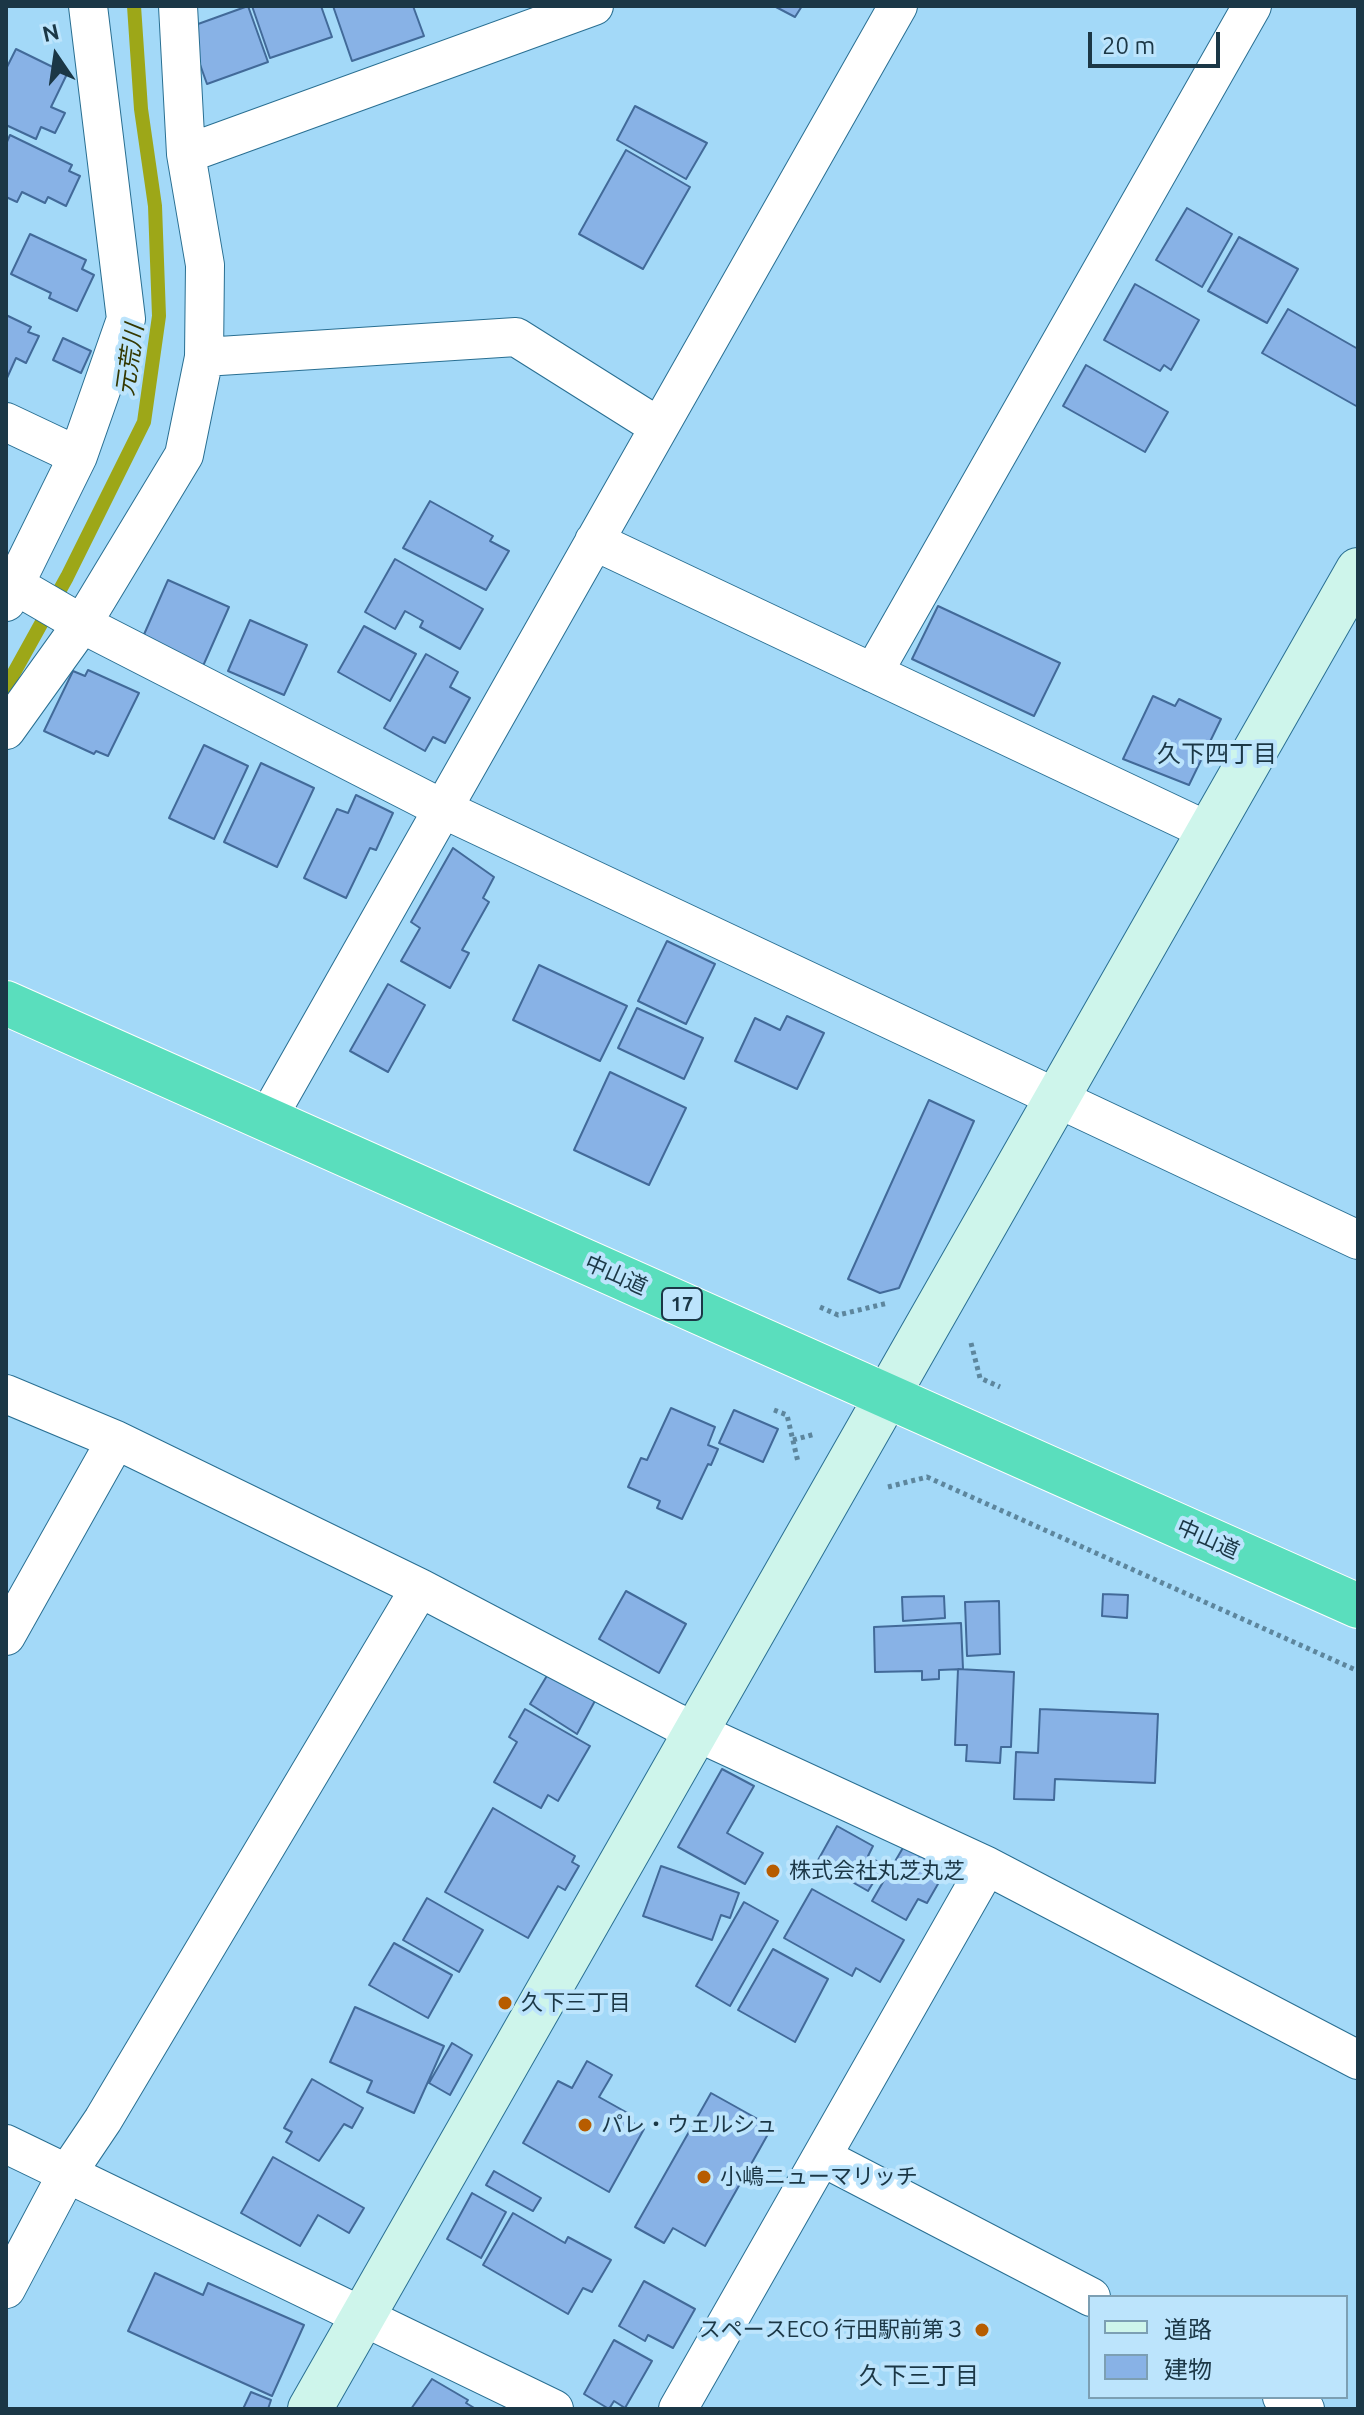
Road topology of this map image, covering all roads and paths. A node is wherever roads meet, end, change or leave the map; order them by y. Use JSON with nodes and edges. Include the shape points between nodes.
{"nodes":[{"id":1,"x":88,"y":6,"type":"edge"},
{"id":2,"x":178,"y":6,"type":"edge"},
{"id":3,"x":594,"y":6,"type":"edge"},
{"id":4,"x":898,"y":6,"type":"edge"},
{"id":5,"x":1252,"y":6,"type":"edge"},
{"id":6,"x":186,"y":154,"type":"junction"},
{"id":7,"x":204,"y":357,"type":"junction"},
{"id":8,"x":6,"y":422,"type":"edge"},
{"id":9,"x":659,"y":427,"type":"junction"},
{"id":10,"x":78,"y":456,"type":"junction"},
{"id":11,"x":594,"y":541,"type":"junction"},
{"id":12,"x":1358,"y":570,"type":"edge"},
{"id":13,"x":11,"y":594,"type":"edge"},
{"id":14,"x":82,"y":624,"type":"junction"},
{"id":15,"x":873,"y":673,"type":"junction"},
{"id":16,"x":6,"y":730,"type":"edge"},
{"id":17,"x":443,"y":809,"type":"junction"},
{"id":18,"x":1210,"y":832,"type":"junction"},
{"id":19,"x":6,"y":1003,"type":"edge"},
{"id":20,"x":1059,"y":1099,"type":"junction"},
{"id":21,"x":267,"y":1119,"type":"junction"},
{"id":22,"x":1353,"y":1226,"type":"edge"},
{"id":23,"x":902,"y":1299,"type":"dead end"},
{"id":24,"x":820,"y":1307,"type":"dead end"},
{"id":25,"x":980,"y":1378,"type":"dead end"},
{"id":26,"x":1000,"y":1387,"type":"dead end"},
{"id":27,"x":6,"y":1394,"type":"edge"},
{"id":28,"x":886,"y":1395,"type":"junction"},
{"id":29,"x":774,"y":1410,"type":"dead end"},
{"id":30,"x":787,"y":1415,"type":"dead end"},
{"id":31,"x":823,"y":1432,"type":"dead end"},
{"id":32,"x":116,"y":1440,"type":"junction"},
{"id":33,"x":793,"y":1440,"type":"dead end"},
{"id":34,"x":927,"y":1477,"type":"dead end"},
{"id":35,"x":420,"y":1588,"type":"junction"},
{"id":36,"x":1358,"y":1606,"type":"edge"},
{"id":37,"x":6,"y":1636,"type":"edge"},
{"id":38,"x":1358,"y":1671,"type":"edge"},
{"id":39,"x":695,"y":1731,"type":"junction"},
{"id":40,"x":987,"y":1866,"type":"junction"},
{"id":41,"x":1358,"y":2060,"type":"edge"},
{"id":42,"x":6,"y":2144,"type":"edge"},
{"id":43,"x":822,"y":2157,"type":"junction"},
{"id":44,"x":68,"y":2172,"type":"junction"},
{"id":45,"x":6,"y":2289,"type":"edge"},
{"id":46,"x":1088,"y":2295,"type":"edge"},
{"id":47,"x":362,"y":2318,"type":"junction"},
{"id":48,"x":1286,"y":2399,"type":"edge"},
{"id":49,"x":310,"y":2409,"type":"edge"},
{"id":50,"x":554,"y":2409,"type":"edge"},
{"id":51,"x":678,"y":2409,"type":"edge"},
{"id":52,"x":1305,"y":2409,"type":"edge"}],
"edges":[{"from":1,"to":10,"type":"street","via":[[126,319]]},
{"from":2,"to":6,"type":"street"},
{"from":3,"to":6,"type":"street"},
{"from":4,"to":9,"type":"street"},
{"from":5,"to":15,"type":"street"},
{"from":6,"to":7,"type":"street","via":[[205,265]]},
{"from":7,"to":9,"type":"street","via":[[516,337]]},
{"from":7,"to":14,"type":"street","via":[[184,455]]},
{"from":8,"to":10,"type":"street"},
{"from":9,"to":11,"type":"street"},
{"from":10,"to":13,"type":"street"},
{"from":11,"to":15,"type":"street"},
{"from":11,"to":17,"type":"street"},
{"from":12,"to":18,"type":"street"},
{"from":13,"to":14,"type":"street"},
{"from":14,"to":16,"type":"street"},
{"from":14,"to":17,"type":"street"},
{"from":15,"to":18,"type":"street"},
{"from":17,"to":20,"type":"street"},
{"from":17,"to":21,"type":"street"},
{"from":18,"to":20,"type":"street"},
{"from":19,"to":21,"type":"highway","name":"中山道","number":"17"},
{"from":20,"to":22,"type":"street"},
{"from":20,"to":28,"type":"street"},
{"from":21,"to":28,"type":"highway","name":"中山道","number":"17"},
{"from":23,"to":24,"type":"path","via":[[838,1315]]},
{"from":25,"to":26,"type":"path"},
{"from":27,"to":32,"type":"street"},
{"from":28,"to":36,"type":"highway","name":"中山道","number":"17"},
{"from":28,"to":39,"type":"street"},
{"from":29,"to":30,"type":"path"},
{"from":31,"to":33,"type":"path"},
{"from":32,"to":35,"type":"street"},
{"from":32,"to":37,"type":"street"},
{"from":34,"to":38,"type":"path"},
{"from":35,"to":39,"type":"street"},
{"from":35,"to":44,"type":"street"},
{"from":39,"to":40,"type":"street"},
{"from":39,"to":47,"type":"street"},
{"from":40,"to":41,"type":"street"},
{"from":40,"to":43,"type":"street"},
{"from":42,"to":44,"type":"street"},
{"from":43,"to":46,"type":"street"},
{"from":43,"to":51,"type":"street"},
{"from":44,"to":45,"type":"street"},
{"from":44,"to":47,"type":"street"},
{"from":47,"to":49,"type":"street"},
{"from":47,"to":50,"type":"street"},
{"from":48,"to":52,"type":"street"}]}
